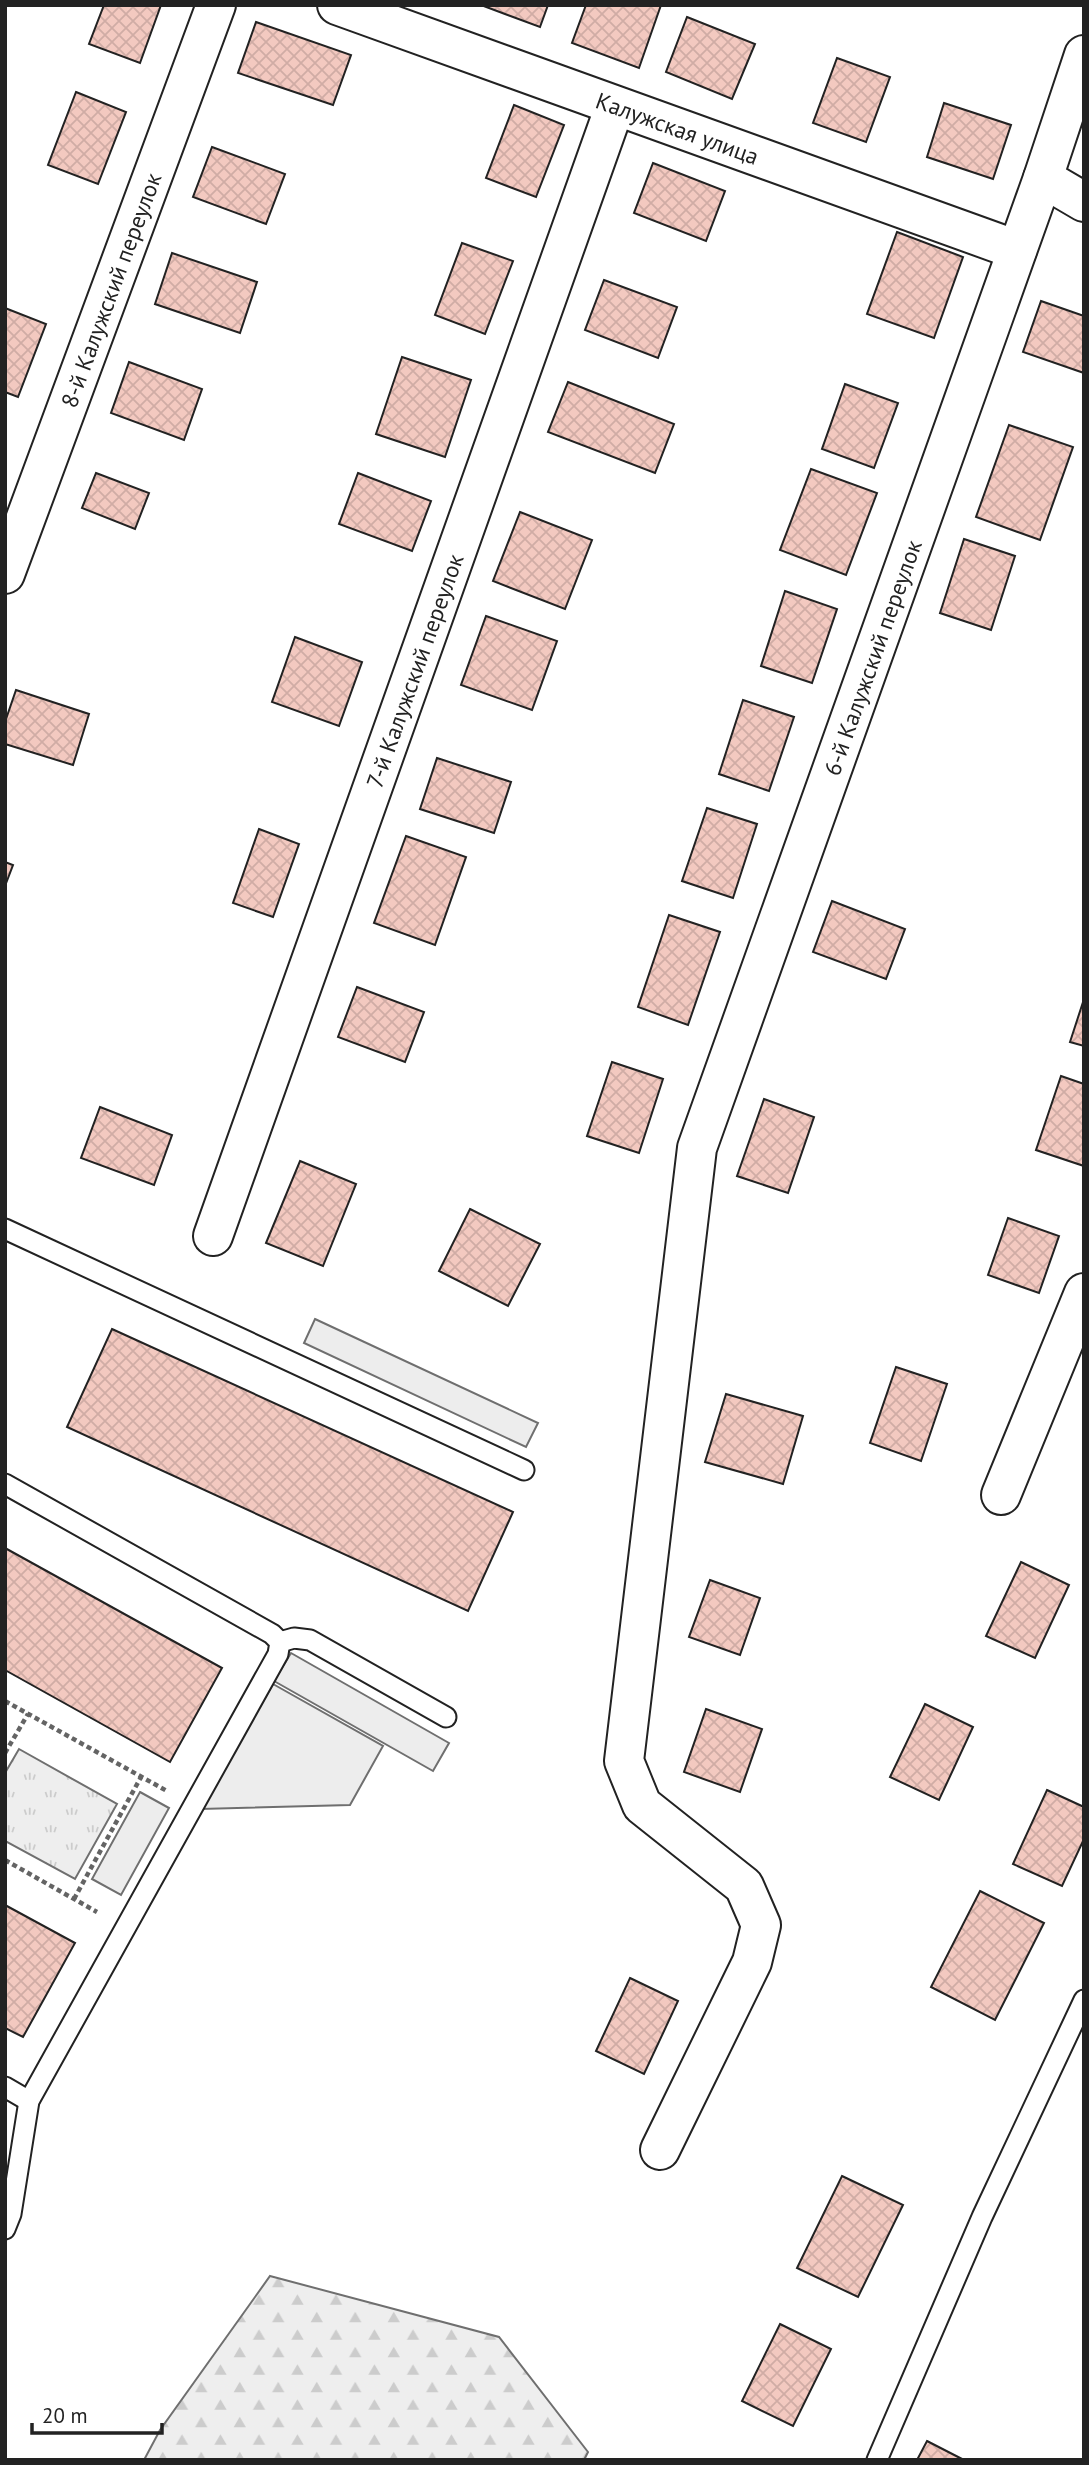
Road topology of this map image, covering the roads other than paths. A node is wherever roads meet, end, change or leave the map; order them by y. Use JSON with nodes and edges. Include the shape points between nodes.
{"nodes":[{"id":1,"x":216,"y":5,"type":"edge"},
{"id":2,"x":337,"y":5,"type":"edge"},
{"id":3,"x":1084,"y":55,"type":"edge"},
{"id":4,"x":615,"y":106,"type":"junction"},
{"id":5,"x":1043,"y":178,"type":"junction"},
{"id":6,"x":1084,"y":202,"type":"edge"},
{"id":7,"x":1017,"y":250,"type":"junction"},
{"id":8,"x":5,"y":574,"type":"edge"},
{"id":9,"x":5,"y":1229,"type":"edge"},
{"id":10,"x":213,"y":1236,"type":"dead end"},
{"id":11,"x":1084,"y":1293,"type":"edge"},
{"id":12,"x":524,"y":1470,"type":"dead end"},
{"id":13,"x":5,"y":1484,"type":"edge"},
{"id":14,"x":1001,"y":1495,"type":"dead end"},
{"id":15,"x":280,"y":1642,"type":"junction"},
{"id":16,"x":446,"y":1717,"type":"dead end"},
{"id":17,"x":1084,"y":2000,"type":"edge"},
{"id":18,"x":5,"y":2087,"type":"edge"},
{"id":19,"x":29,"y":2101,"type":"junction"},
{"id":20,"x":660,"y":2150,"type":"dead end"},
{"id":21,"x":10,"y":2192,"type":"edge"},
{"id":22,"x":5,"y":2229,"type":"edge"},
{"id":23,"x":877,"y":2460,"type":"edge"}],
"edges":[{"from":1,"to":8,"type":"street","name":"8-й Калужский переулок"},
{"from":2,"to":4,"type":"street","name":"Калужская улица"},
{"from":3,"to":5,"type":"street","name":"6-й Калужский переулок"},
{"from":4,"to":7,"type":"street","name":"Калужская улица"},
{"from":4,"to":10,"type":"street","name":"7-й Калужский переулок"},
{"from":5,"to":6,"type":"street"},
{"from":5,"to":7,"type":"street","name":"6-й Калужский переулок"},
{"from":7,"to":20,"type":"street","name":"6-й Калужский переулок","via":[[697,1148],[624,1760],[642,1805],[744,1886],[761,1925],[752,1962]]},
{"from":9,"to":12,"type":"lane"},
{"from":11,"to":14,"type":"street"},
{"from":13,"to":15,"type":"lane"},
{"from":15,"to":16,"type":"lane","via":[[310,1640]]},
{"from":15,"to":19,"type":"lane","via":[[278,1654]]},
{"from":17,"to":23,"type":"lane","via":[[982,2217]]},
{"from":18,"to":19,"type":"lane"},
{"from":19,"to":21,"type":"lane"},
{"from":21,"to":22,"type":"lane","via":[[11,2214]]}]}
